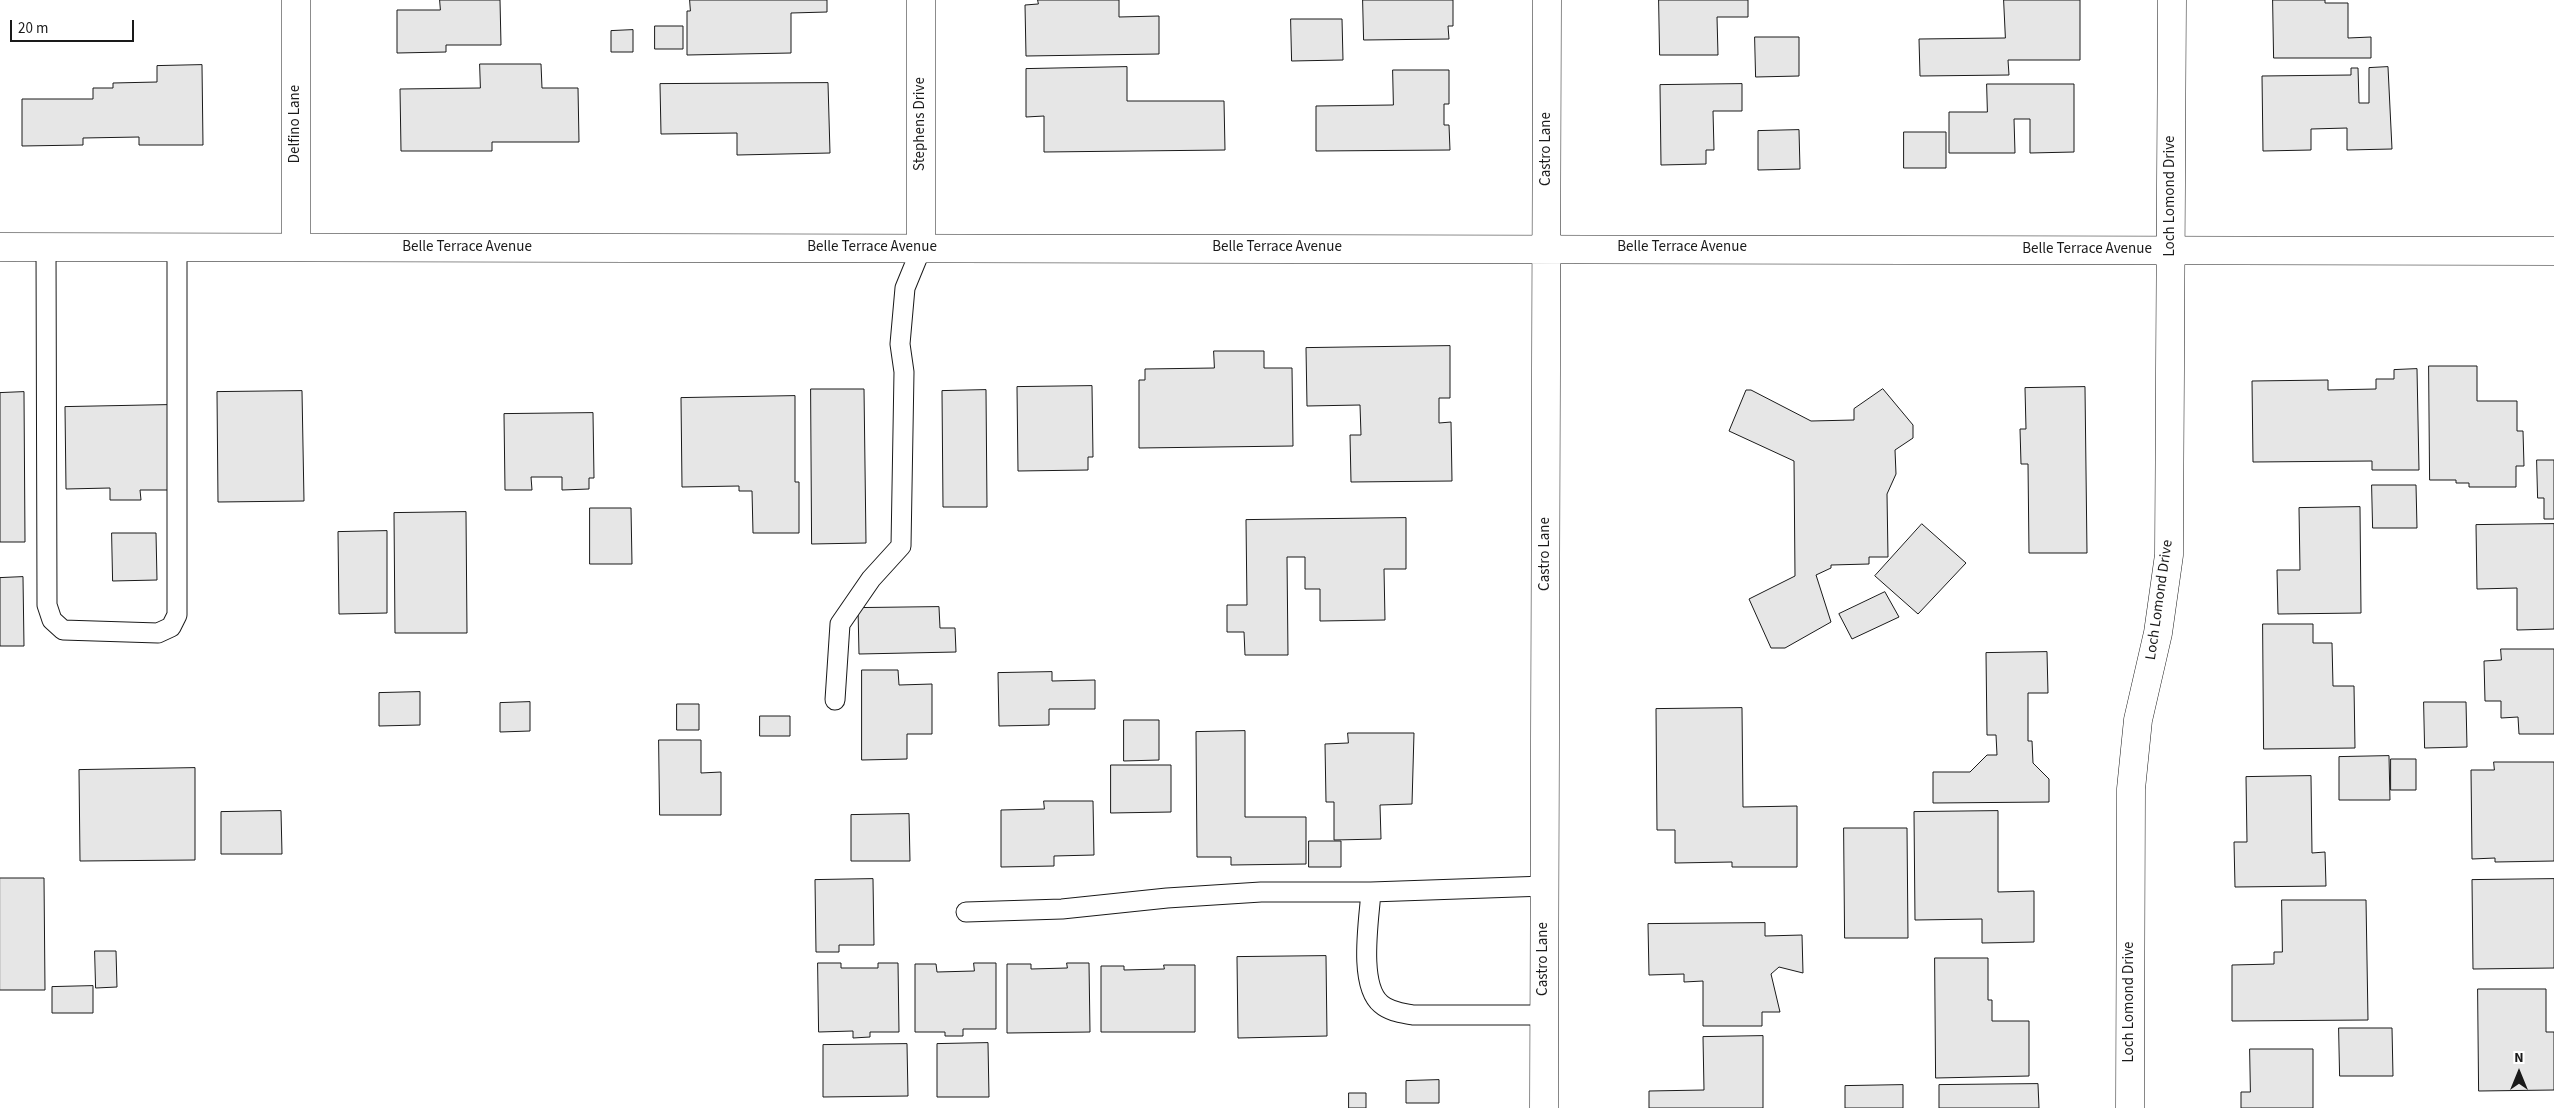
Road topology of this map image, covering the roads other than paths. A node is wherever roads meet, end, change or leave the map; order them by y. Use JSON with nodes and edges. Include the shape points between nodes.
{"nodes":[{"id":1,"x":296,"y":0,"type":"edge"},
{"id":2,"x":921,"y":0,"type":"edge"},
{"id":3,"x":1547,"y":0,"type":"edge"},
{"id":4,"x":2172,"y":0,"type":"edge"},
{"id":5,"x":0,"y":247,"type":"edge"},
{"id":6,"x":46,"y":247,"type":"junction"},
{"id":7,"x":177,"y":247,"type":"junction"},
{"id":8,"x":296,"y":247,"type":"junction"},
{"id":9,"x":1546,"y":248,"type":"junction"},
{"id":10,"x":921,"y":249,"type":"junction"},
{"id":11,"x":2171,"y":250,"type":"junction"},
{"id":12,"x":2554,"y":251,"type":"edge"},
{"id":13,"x":835,"y":700,"type":"dead end"},
{"id":14,"x":1545,"y":886,"type":"junction"},
{"id":15,"x":1371,"y":892,"type":"junction"},
{"id":16,"x":966,"y":912,"type":"dead end"},
{"id":17,"x":1544,"y":1015,"type":"junction"},
{"id":18,"x":1544,"y":1108,"type":"edge"},
{"id":19,"x":2130,"y":1108,"type":"edge"}],
"edges":[{"from":1,"to":8,"type":"street","name":"Delfino Lane"},
{"from":2,"to":10,"type":"street","name":"Stephens Drive"},
{"from":3,"to":9,"type":"street","name":"Castro Lane"},
{"from":4,"to":11,"type":"street","name":"Loch Lomond Drive"},
{"from":5,"to":6,"type":"street","name":"Belle Terrace Avenue"},
{"from":6,"to":7,"type":"street","name":"Belle Terrace Avenue"},
{"from":6,"to":7,"type":"lane","via":[[47,605],[52,620],[64,630],[158,633],[171,627],[177,615]]},
{"from":7,"to":8,"type":"street","name":"Belle Terrace Avenue"},
{"from":8,"to":10,"type":"street","name":"Belle Terrace Avenue"},
{"from":9,"to":10,"type":"street","name":"Belle Terrace Avenue"},
{"from":9,"to":11,"type":"street","name":"Belle Terrace Avenue"},
{"from":9,"to":14,"type":"street","name":"Castro Lane"},
{"from":10,"to":13,"type":"lane","via":[[905,288],[900,344],[904,372],[901,546],[871,579],[840,624]]},
{"from":11,"to":12,"type":"street","name":"Belle Terrace Avenue"},
{"from":11,"to":19,"type":"street","name":"Loch Lomond Drive","via":[[2169,554],[2158,633],[2138,720],[2131,789]]},
{"from":14,"to":15,"type":"lane"},
{"from":14,"to":17,"type":"street","name":"Castro Lane"},
{"from":15,"to":16,"type":"lane","via":[[1262,892],[1062,909]]},
{"from":15,"to":17,"type":"lane","via":[[1369,984],[1382,1006],[1414,1015]]},
{"from":17,"to":18,"type":"street","name":"Castro Lane"}]}
